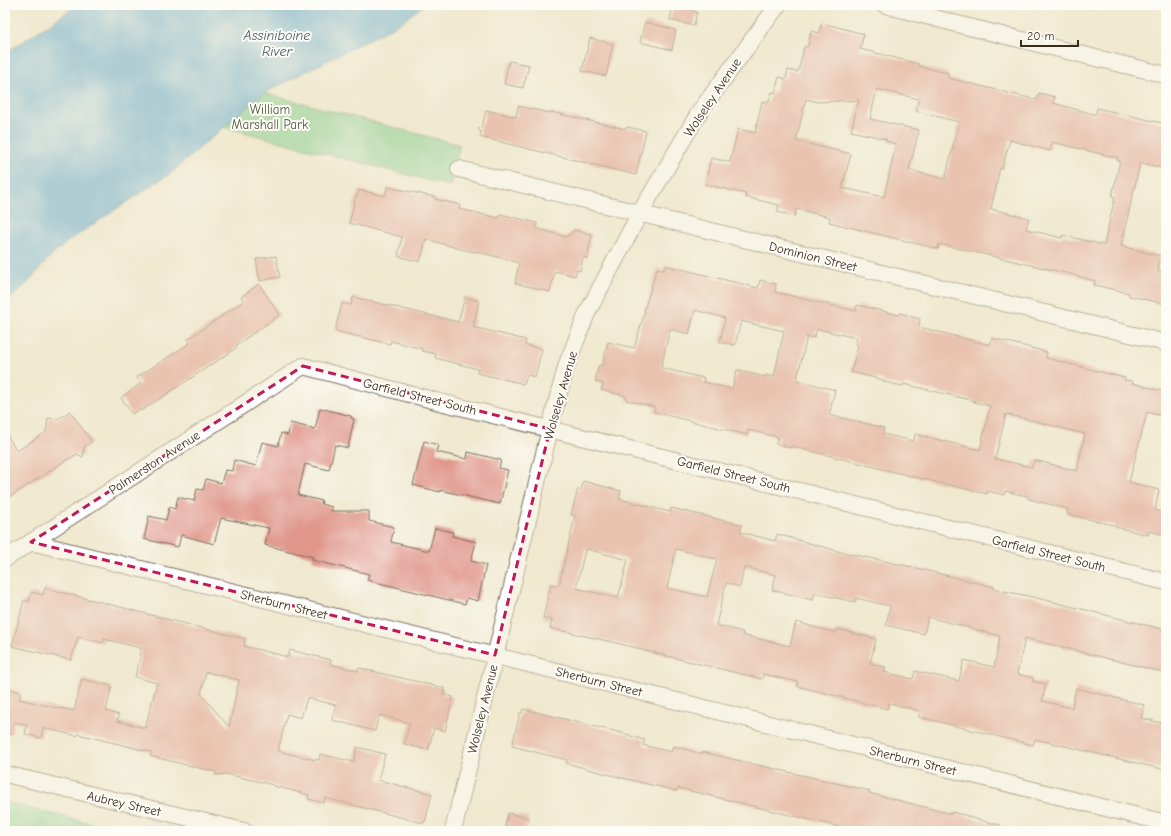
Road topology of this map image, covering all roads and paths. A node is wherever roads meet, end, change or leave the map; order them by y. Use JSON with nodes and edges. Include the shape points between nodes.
{"nodes":[{"id":1,"x":778,"y":5,"type":"edge"},
{"id":2,"x":885,"y":5,"type":"edge"},
{"id":3,"x":1166,"y":75,"type":"edge"},
{"id":4,"x":459,"y":169,"type":"dead end"},
{"id":5,"x":640,"y":213,"type":"junction"},
{"id":6,"x":1166,"y":343,"type":"edge"},
{"id":7,"x":303,"y":366,"type":"joint"},
{"id":8,"x":550,"y":429,"type":"junction"},
{"id":9,"x":31,"y":542,"type":"junction"},
{"id":10,"x":5,"y":559,"type":"edge"},
{"id":11,"x":1166,"y":582,"type":"edge"},
{"id":12,"x":495,"y":655,"type":"junction"},
{"id":13,"x":5,"y":774,"type":"edge"},
{"id":14,"x":1166,"y":823,"type":"edge"},
{"id":15,"x":244,"y":831,"type":"edge"},
{"id":16,"x":453,"y":831,"type":"edge"}],
"edges":[{"from":1,"to":5,"type":"street","name":"Wolseley Avenue","via":[[700,111]]},
{"from":2,"to":3,"type":"street"},
{"from":4,"to":5,"type":"street","name":"Dominion Street"},
{"from":5,"to":6,"type":"street","name":"Dominion Street"},
{"from":5,"to":8,"type":"street","name":"Wolseley Avenue","via":[[587,313],[567,364]]},
{"from":7,"to":8,"type":"street","name":"Garfield Street South"},
{"from":7,"to":9,"type":"street","name":"Palmerston Avenue"},
{"from":8,"to":11,"type":"street","name":"Garfield Street South"},
{"from":8,"to":12,"type":"street","name":"Wolseley Avenue"},
{"from":9,"to":10,"type":"street","name":"Palmerston Avenue"},
{"from":9,"to":12,"type":"street","name":"Sherburn Street"},
{"from":12,"to":14,"type":"street","name":"Sherburn Street"},
{"from":12,"to":16,"type":"street","name":"Wolseley Avenue"},
{"from":13,"to":15,"type":"street","name":"Aubrey Street"}]}
